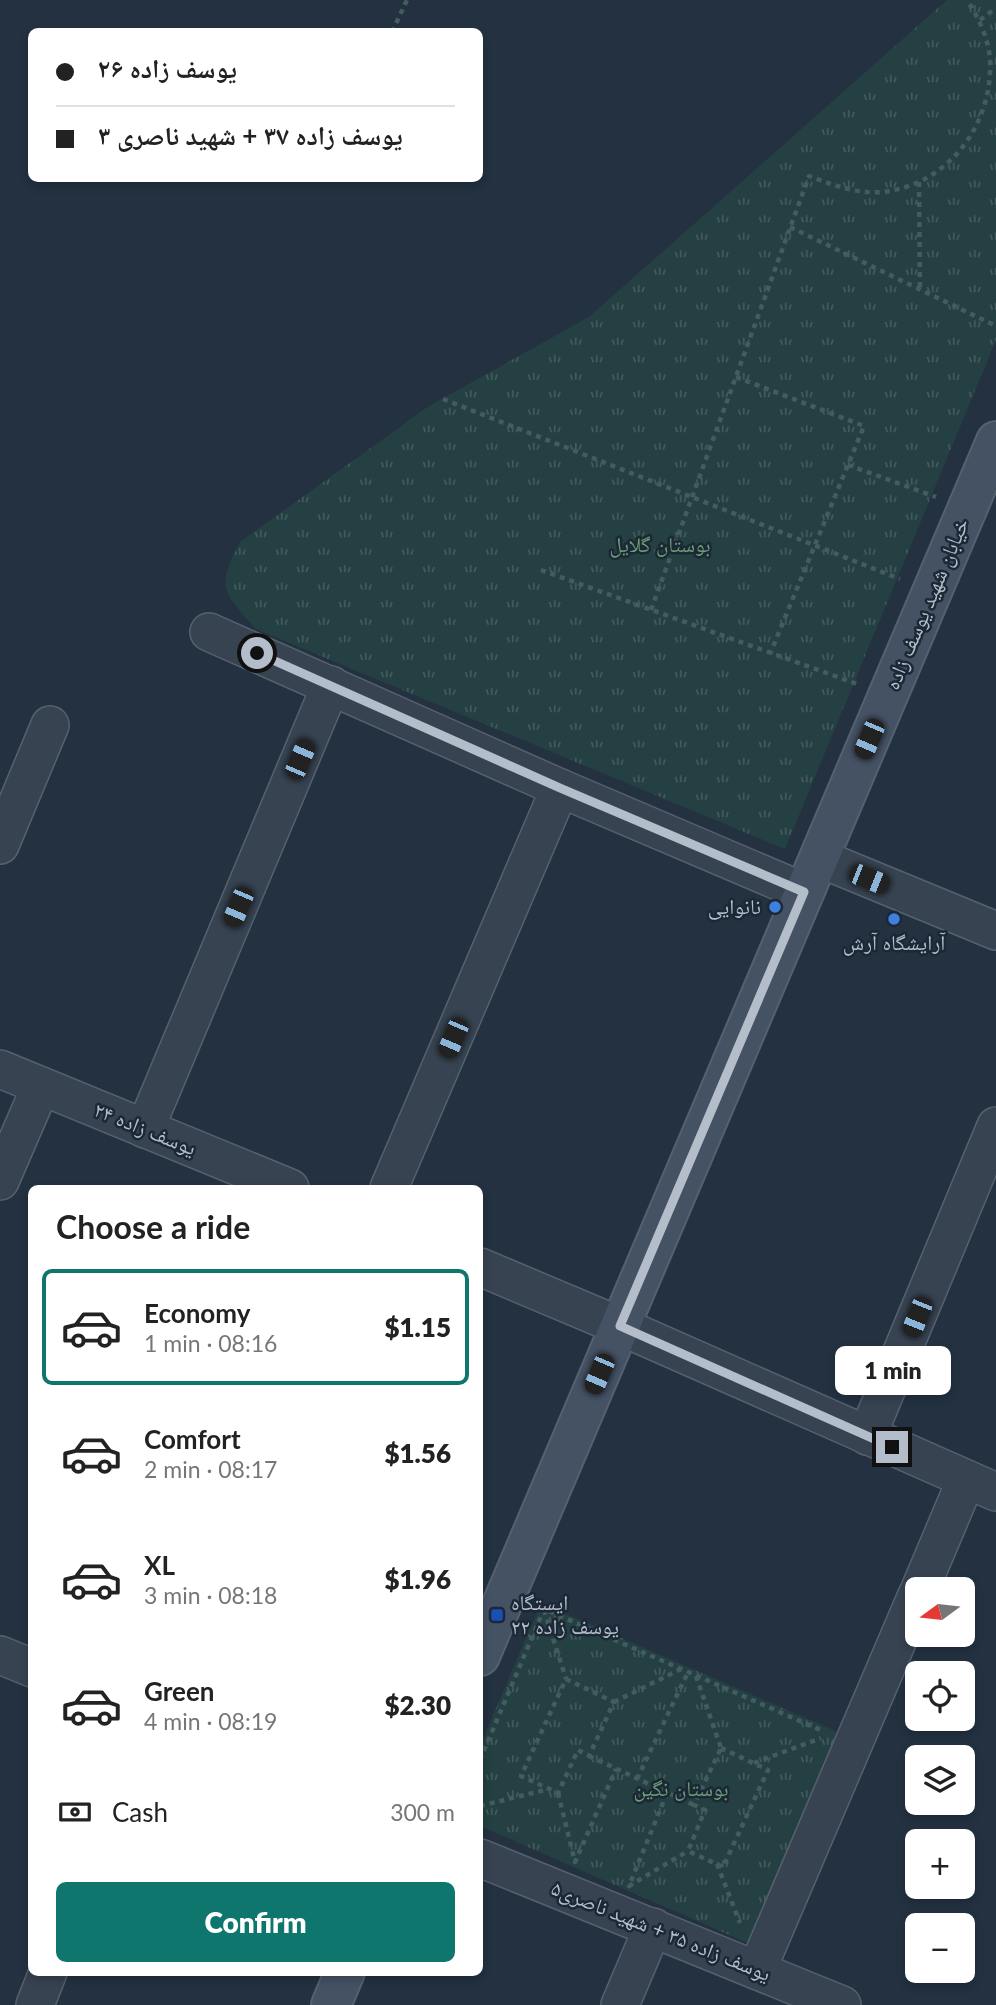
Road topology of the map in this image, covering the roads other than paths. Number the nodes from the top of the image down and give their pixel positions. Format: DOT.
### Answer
graph roads {
  1 [pos="996,441"];
  2 [pos="209,632"];
  3 [pos="331,685"];
  4 [pos="50,725"];
  5 [pos="560,788"];
  6 [pos="0,845"];
  7 [pos="811,875"];
  8 [pos="996,931"];
  9 [pos="0,1069"];
  10 [pos="41,1086"];
  11 [pos="996,1126"];
  12 [pos="145,1129"];
  13 [pos="0,1181"];
  14 [pos="276,1185"];
  15 [pos="390,1185"];
  16 [pos="483,1268"];
  17 [pos="620,1326"];
  18 [pos="867,1437"];
  19 [pos="981,1486"];
  20 [pos="926,1577"];
  21 [pos="905,1623"];
  22 [pos="483,1649"];
  23 [pos="0,1655"];
  24 [pos="28,1666"];
  25 [pos="483,1859"];
  26 [pos="653,1927"];
  27 [pos="757,1970"];
  28 [pos="46,1976"];
  29 [pos="343,1976"];
  30 [pos="35,2005"];
  31 [pos="331,2005"];
  32 [pos="620,2005"];
  33 [pos="842,2005"];
  1 -- 7 [label="street, خیابان شهید یوسف زاده"];
  2 -- 3 [label="street"];
  3 -- 5 [label="street"];
  3 -- 12 [label="street"];
  4 -- 6 [label="street"];
  5 -- 7 [label="street"];
  5 -- 15 [label="street"];
  7 -- 8 [label="street"];
  7 -- 17 [label="street, خیابان شهید یوسف زاده"];
  9 -- 10 [label="street, یوسف زاده ۲۴"];
  10 -- 12 [label="street, یوسف زاده ۲۴"];
  10 -- 13 [label="street"];
  11 -- 18 [label="street"];
  12 -- 14 [label="street, یوسف زاده ۲۴"];
  16 -- 17 [label="street"];
  17 -- 18 [label="street"];
  17 -- 22 [label="street, خیابان شهید یوسف زاده"];
  18 -- 19 [label="street"];
  19 -- 20 [label="street"];
  21 -- 27 [label="street"];
  23 -- 24 [label="street"];
  25 -- 26 [label="street, یوسف زاده ۳۵ + شهید ناصری۵"];
  26 -- 27 [label="street, یوسف زاده ۳۵ + شهید ناصری۵"];
  26 -- 32 [label="street"];
  27 -- 33 [label="street, یوسف زاده ۳۵ + شهید ناصری۵"];
  28 -- 30 [label="street"];
  29 -- 31 [label="street"];
}
